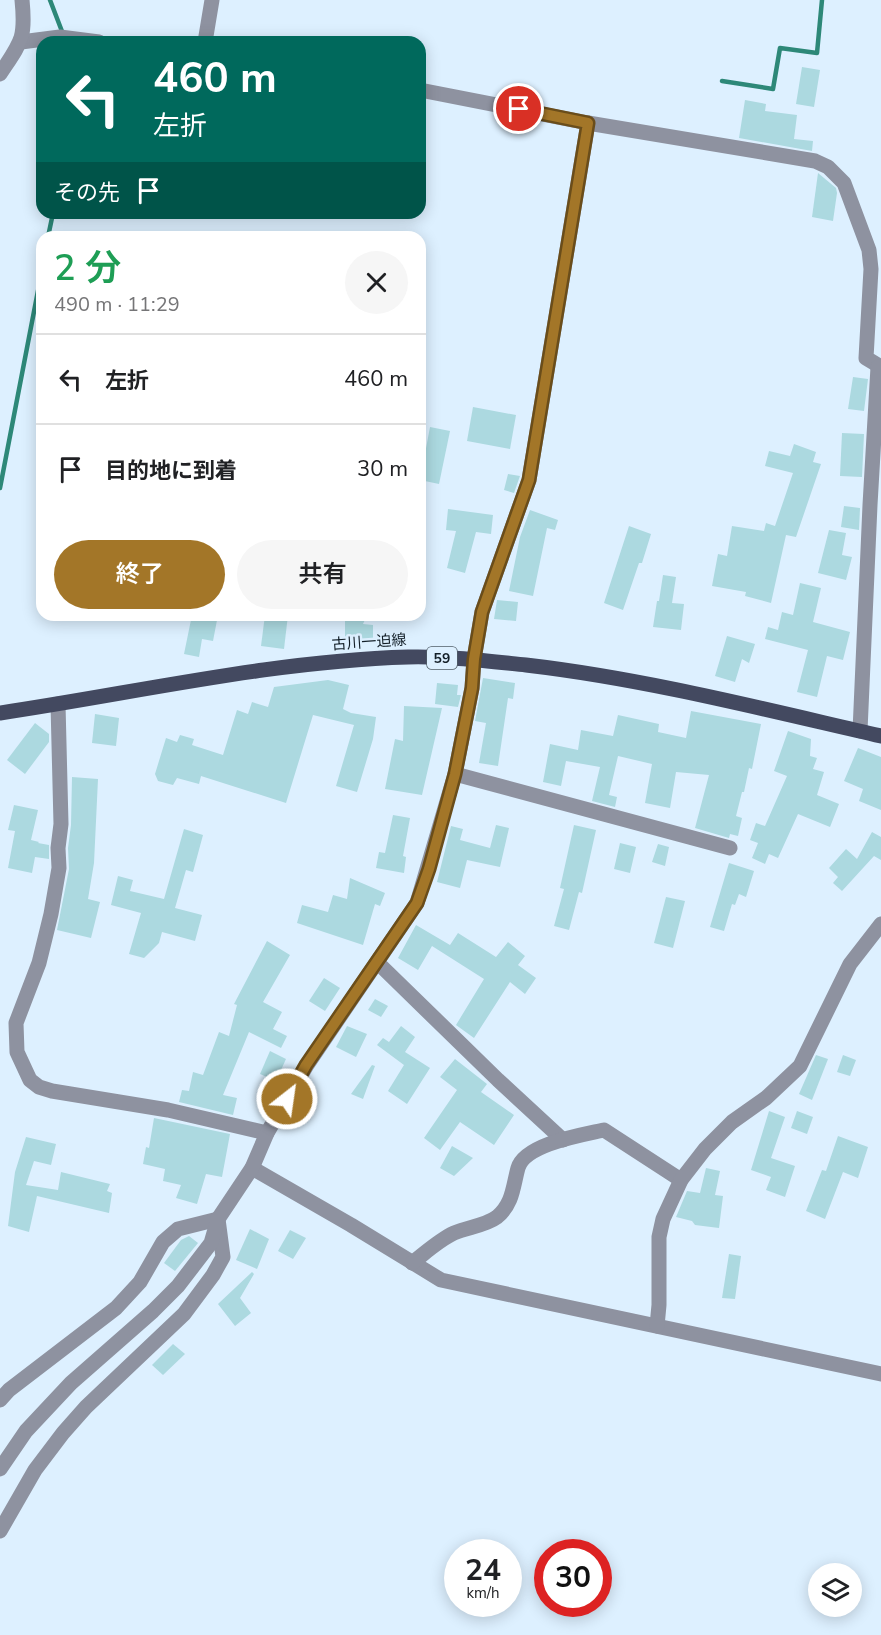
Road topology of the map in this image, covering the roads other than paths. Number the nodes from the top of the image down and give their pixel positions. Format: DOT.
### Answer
graph roads {
  1 [pos="22,0"];
  2 [pos="212,0"];
  3 [pos="206,36"];
  4 [pos="36,40"];
  5 [pos="21,42"];
  6 [pos="0,74"];
  7 [pos="426,91"];
  8 [pos="588,123"];
  9 [pos="880,367"];
  10 [pos="875,506"];
  11 [pos="474,659"];
  12 [pos="58,704"];
  13 [pos="0,713"];
  14 [pos="860,731"];
  15 [pos="881,736"];
  16 [pos="455,774"];
  17 [pos="730,848"];
  18 [pos="881,924"];
  19 [pos="378,963"];
  20 [pos="267,1133"];
  21 [pos="563,1140"];
  22 [pos="252,1168"];
  23 [pos="681,1180"];
  24 [pos="218,1219"];
  25 [pos="412,1263"];
  26 [pos="657,1326"];
  27 [pos="881,1374"];
  28 [pos="0,1400"];
  29 [pos="0,1469"];
  30 [pos="0,1531"];
  1 -- 5 [label="street"];
  2 -- 3 [label="street"];
  4 -- 5 [label="street"];
  5 -- 6 [label="street"];
  7 -- 8 [label="street"];
  8 -- 9 [label="street"];
  8 -- 11 [label="street"];
  9 -- 10 [label="street"];
  10 -- 14 [label="street"];
  11 -- 12 [label="main road, 古川一迫線 / 59"];
  11 -- 14 [label="main road, 古川一迫線 / 59"];
  11 -- 16 [label="street"];
  12 -- 13 [label="main road, 古川一迫線 / 59"];
  12 -- 20 [label="street"];
  14 -- 15 [label="main road, 古川一迫線 / 59"];
  16 -- 17 [label="street"];
  16 -- 19 [label="street"];
  18 -- 23 [label="street"];
  19 -- 20 [label="street"];
  19 -- 21 [label="street"];
  20 -- 22 [label="street"];
  21 -- 23 [label="street"];
  21 -- 25 [label="street"];
  22 -- 24 [label="street"];
  22 -- 25 [label="street"];
  23 -- 26 [label="street"];
  24 -- 28 [label="street"];
  24 -- 29 [label="street"];
  24 -- 30 [label="street"];
  25 -- 26 [label="street"];
  26 -- 27 [label="street"];
}
